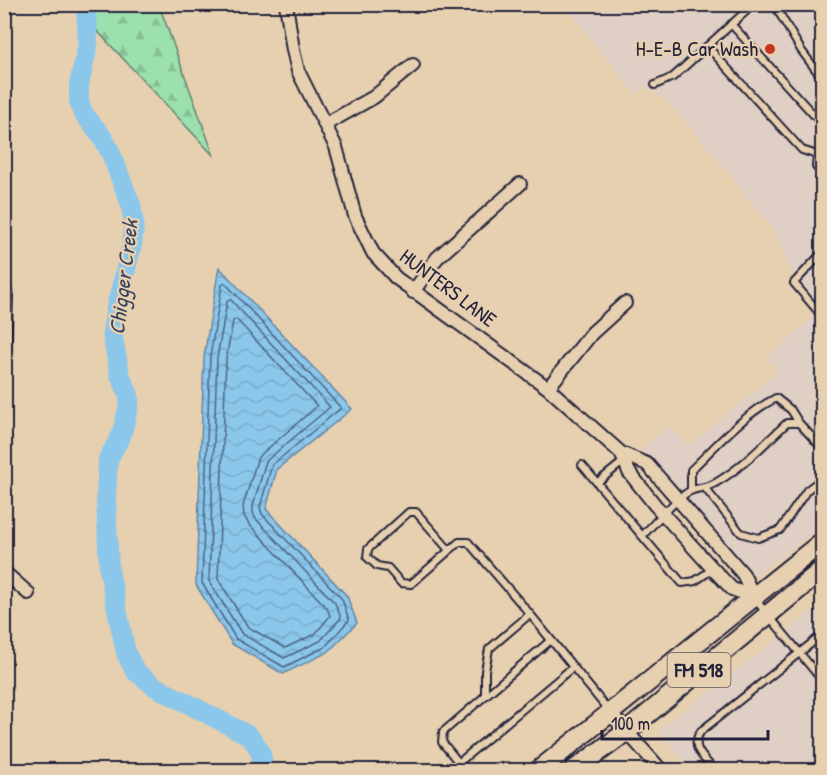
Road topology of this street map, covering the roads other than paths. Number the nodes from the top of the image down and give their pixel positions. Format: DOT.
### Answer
graph roads {
  1 [pos="286,4"];
  2 [pos="754,4"];
  3 [pos="774,4"];
  4 [pos="731,24"];
  5 [pos="707,46"];
  6 [pos="413,65"];
  7 [pos="820,69"];
  8 [pos="822,78"];
  9 [pos="655,85"];
  10 [pos="326,124"];
  11 [pos="822,124"];
  12 [pos="820,153"];
  13 [pos="822,173"];
  14 [pos="520,184"];
  15 [pos="822,253"];
  16 [pos="4,287"];
  17 [pos="413,292"];
  18 [pos="625,303"];
  19 [pos="822,316"];
  20 [pos="4,354"];
  21 [pos="548,388"];
  22 [pos="799,423"];
  23 [pos="822,448"];
  24 [pos="623,457"];
  25 [pos="582,465"];
  26 [pos="822,479"];
  27 [pos="598,482"];
  28 [pos="705,488"];
  29 [pos="691,491"];
  30 [pos="678,500"];
  31 [pos="664,515"];
  32 [pos="643,535"];
  33 [pos="822,542"];
  34 [pos="449,550"];
  35 [pos="713,569"];
  36 [pos="822,570"];
  37 [pos="4,572"];
  38 [pos="28,592"];
  39 [pos="754,597"];
  40 [pos="530,614"];
  41 [pos="766,614"];
  42 [pos="822,635"];
  43 [pos="551,640"];
  44 [pos="799,653"];
  45 [pos="573,667"];
  46 [pos="822,680"];
  47 [pos="485,696"];
  48 [pos="611,714"];
  49 [pos="626,732"];
  50 [pos="459,763"];
  51 [pos="450,771"];
  52 [pos="539,771"];
  53 [pos="574,771"];
  54 [pos="661,771"];
  55 [pos="714,771"];
  1 -- 10 [label="street, HUNTERS LANE"];
  2 -- 4 [label="lane"];
  3 -- 7 [label="lane"];
  4 -- 5 [label="lane"];
  4 -- 11 [label="lane"];
  5 -- 9 [label="lane"];
  5 -- 12 [label="lane"];
  6 -- 10 [label="street"];
  7 -- 8 [label="lane"];
  10 -- 17 [label="street, HUNTERS LANE"];
  12 -- 13 [label="lane"];
  14 -- 17 [label="street"];
  15 -- 19 [label="lane"];
  16 -- 20 [label="street"];
  17 -- 21 [label="street, HUNTERS LANE"];
  18 -- 21 [label="street"];
  21 -- 24 [label="street, HUNTERS LANE"];
  22 -- 23 [label="lane"];
  22 -- 28 [label="lane"];
  22 -- 29 [label="lane"];
  24 -- 27 [label="lane"];
  24 -- 30 [label="street, HUNTERS LANE"];
  24 -- 31 [label="street, HUNTERS LANE"];
  25 -- 27 [label="lane"];
  26 -- 28 [label="lane"];
  27 -- 32 [label="lane"];
  28 -- 29 [label="lane"];
  29 -- 30 [label="lane"];
  30 -- 31 [label="lane"];
  30 -- 39 [label="street, HUNTERS LANE"];
  31 -- 32 [label="lane"];
  31 -- 35 [label="street, HUNTERS LANE"];
  32 -- 35 [label="lane"];
  33 -- 39 [label="main road, FM 518"];
  34 -- 34 [label="lane"];
  34 -- 40 [label="lane"];
  35 -- 39 [label="street, HUNTERS LANE"];
  36 -- 41 [label="main road, FM 518"];
  37 -- 38 [label="street"];
  39 -- 41 [label="lane"];
  39 -- 48 [label="main road, FM 518"];
  40 -- 43 [label="lane"];
  40 -- 47 [label="lane"];
  41 -- 44 [label="lane"];
  41 -- 49 [label="main road, FM 518"];
  42 -- 44 [label="lane"];
  43 -- 45 [label="lane"];
  43 -- 47 [label="lane"];
  44 -- 46 [label="lane"];
  44 -- 55 [label="lane"];
  45 -- 48 [label="lane"];
  45 -- 50 [label="lane"];
  47 -- 50 [label="lane"];
  48 -- 49 [label="street"];
  48 -- 52 [label="main road, FM 518"];
  49 -- 53 [label="main road, FM 518"];
  49 -- 54 [label="street"];
  50 -- 51 [label="lane"];
}
